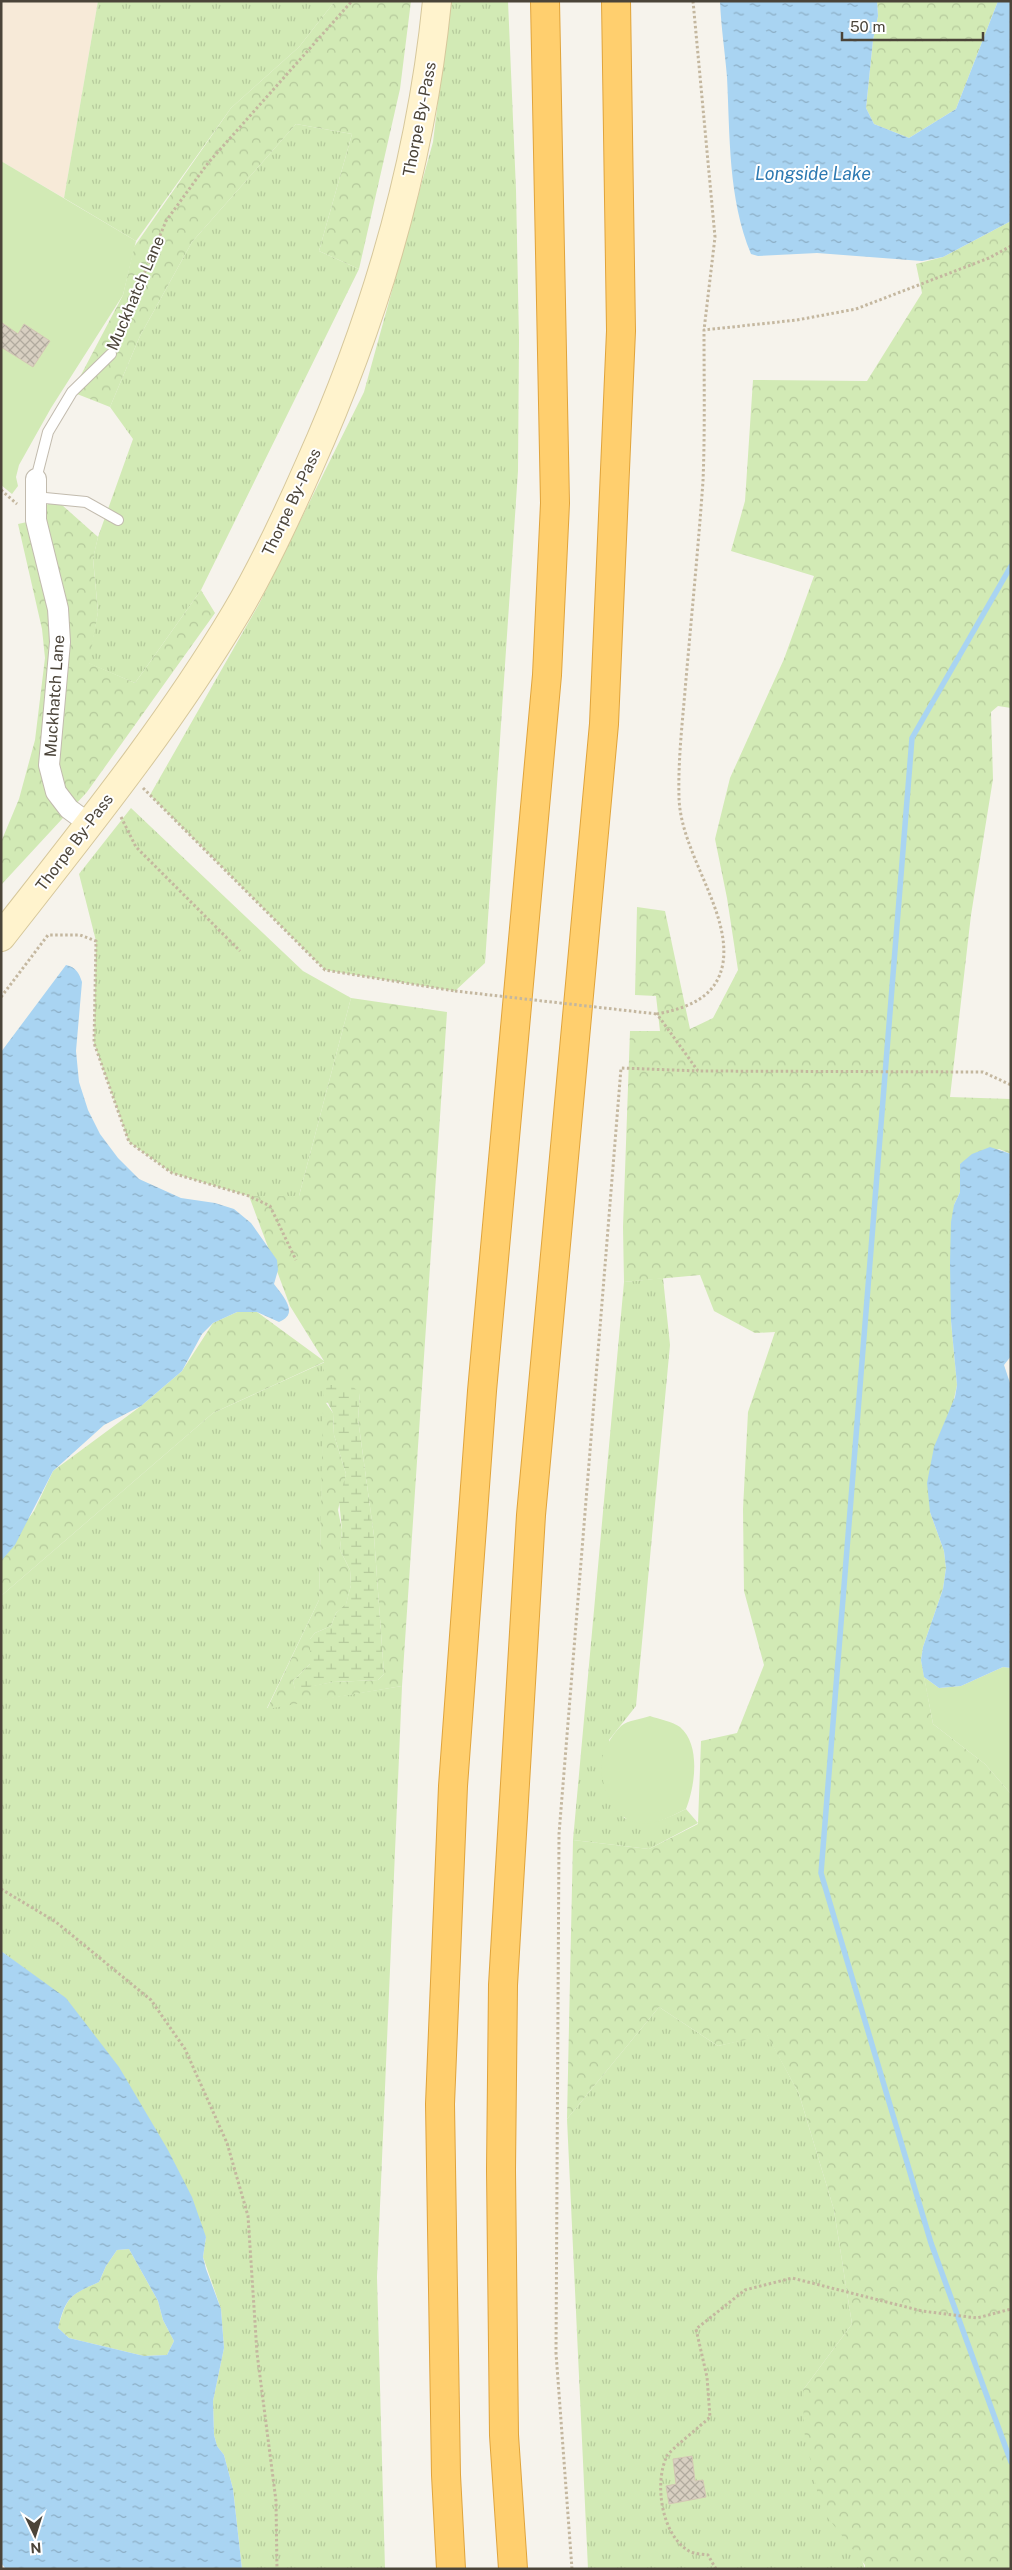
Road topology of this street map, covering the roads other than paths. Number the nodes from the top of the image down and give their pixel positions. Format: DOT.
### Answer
graph roads {
  1 [pos="437,1"];
  2 [pos="545,1"];
  3 [pos="616,1"];
  4 [pos="111,354"];
  5 [pos="35,488"];
  6 [pos="118,520"];
  7 [pos="88,823"];
  8 [pos="1,937"];
  9 [pos="451,2569"];
  10 [pos="513,2569"];
  1 -- 7 [label="main road, Thorpe By-Pass"];
  2 -- 9 [label="highway"];
  3 -- 10 [label="highway"];
  4 -- 5 [label="lane, Muckhatch Lane"];
  5 -- 6 [label="lane"];
  5 -- 7 [label="street, Muckhatch Lane"];
  7 -- 8 [label="main road, Thorpe By-Pass"];
}
